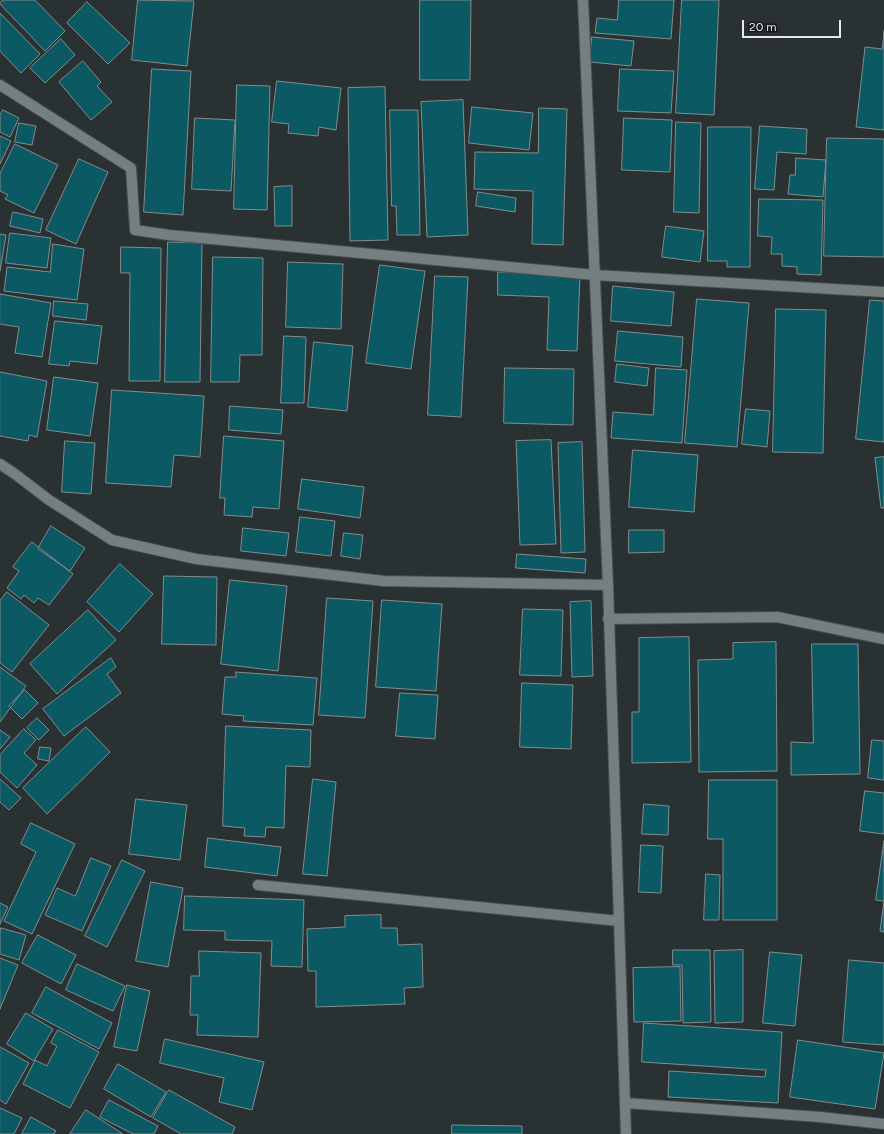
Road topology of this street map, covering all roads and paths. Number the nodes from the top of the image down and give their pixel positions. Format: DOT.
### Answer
graph roads {
  1 [pos="583,0"];
  2 [pos="0,85"];
  3 [pos="595,275"];
  4 [pos="884,292"];
  5 [pos="0,464"];
  6 [pos="608,585"];
  7 [pos="608,619"];
  8 [pos="884,639"];
  9 [pos="258,885"];
  10 [pos="619,921"];
  11 [pos="625,1103"];
  12 [pos="884,1124"];
  13 [pos="626,1134"];
  1 -- 3 [label="street"];
  2 -- 3 [label="street"];
  3 -- 4 [label="street"];
  3 -- 6 [label="street"];
  5 -- 6 [label="street"];
  6 -- 7 [label="street"];
  7 -- 8 [label="street"];
  7 -- 10 [label="street"];
  9 -- 10 [label="street"];
  10 -- 11 [label="street"];
  11 -- 12 [label="street"];
  11 -- 13 [label="street"];
}
